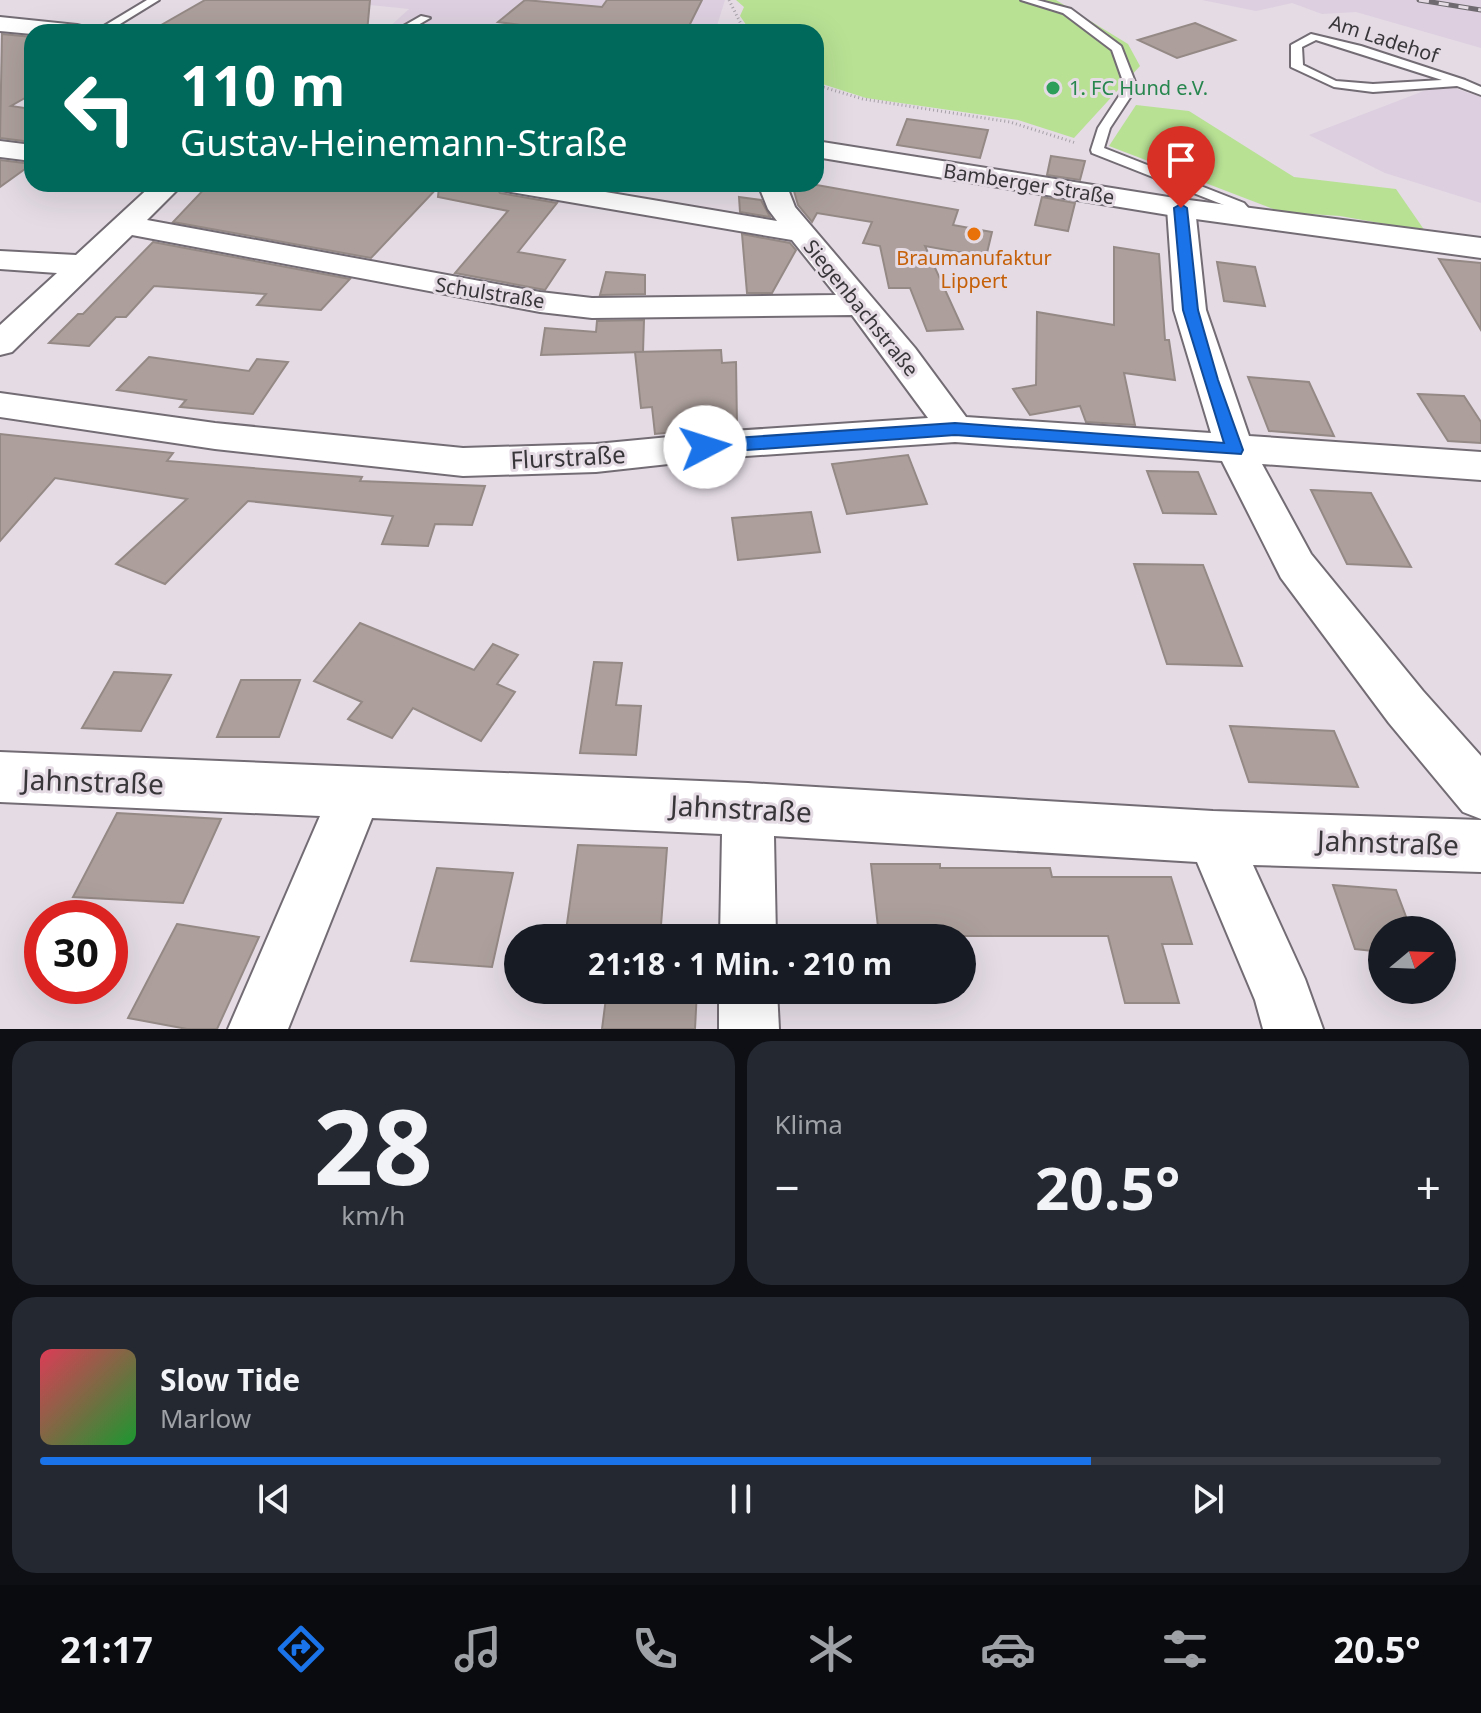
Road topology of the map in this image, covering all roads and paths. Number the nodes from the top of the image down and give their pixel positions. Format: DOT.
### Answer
graph roads {
  1 [pos="154,0"];
  2 [pos="729,0"];
  3 [pos="1026,0"];
  4 [pos="425,18"];
  5 [pos="0,24"];
  6 [pos="113,24"];
  7 [pos="413,24"];
  8 [pos="741,24"];
  9 [pos="24,26"];
  10 [pos="1461,82"];
  11 [pos="824,87"];
  12 [pos="1481,91"];
  13 [pos="0,149"];
  14 [pos="824,150"];
  15 [pos="1097,150"];
  16 [pos="24,152"];
  17 [pos="161,192"];
  18 [pos="556,192"];
  19 [pos="775,192"];
  20 [pos="1181,208"];
  21 [pos="1249,217"];
  22 [pos="126,225"];
  23 [pos="799,232"];
  24 [pos="1481,248"];
  25 [pos="0,260"];
  26 [pos="83,265"];
  27 [pos="859,305"];
  28 [pos="0,344"];
  29 [pos="0,405"];
  30 [pos="955,429"];
  31 [pos="1235,450"];
  32 [pos="1481,466"];
  33 [pos="0,777"];
  34 [pos="356,793"];
  35 [pos="1481,794"];
  36 [pos="748,809"];
  37 [pos="1213,837"];
  38 [pos="1481,846"];
  39 [pos="748,924"];
  40 [pos="748,1004"];
  41 [pos="258,1029"];
  42 [pos="749,1029"];
  43 [pos="1293,1029"];
  1 -- 6 [label="lane"];
  2 -- 8 [label="path"];
  3 -- 15 [label="lane"];
  4 -- 7 [label="lane"];
  5 -- 9 [label="street"];
  10 -- 10 [label="lane, Am Ladehof"];
  10 -- 12 [label="lane, Am Ladehof"];
  11 -- 15 [label="path"];
  13 -- 16 [label="street"];
  14 -- 20 [label="street, Bamberger Straße"];
  15 -- 21 [label="lane"];
  17 -- 22 [label="street"];
  18 -- 23 [label="street"];
  19 -- 23 [label="street, Siegenbachstraße"];
  20 -- 21 [label="street, Bamberger Straße"];
  20 -- 31 [label="street"];
  21 -- 24 [label="street, Bamberger Straße"];
  22 -- 26 [label="street"];
  22 -- 27 [label="street, Schulstraße"];
  23 -- 27 [label="street, Siegenbachstraße"];
  25 -- 26 [label="street"];
  26 -- 28 [label="street"];
  27 -- 30 [label="street, Siegenbachstraße"];
  29 -- 30 [label="street, Flurstraße"];
  30 -- 31 [label="street, Flurstraße"];
  31 -- 32 [label="street, Flurstraße"];
  31 -- 35 [label="street"];
  33 -- 34 [label="street, Jahnstraße"];
  34 -- 36 [label="street, Jahnstraße"];
  34 -- 41 [label="street"];
  36 -- 37 [label="street, Jahnstraße"];
  36 -- 39 [label="street"];
  37 -- 38 [label="street, Jahnstraße"];
  37 -- 43 [label="street"];
  40 -- 42 [label="street"];
}
